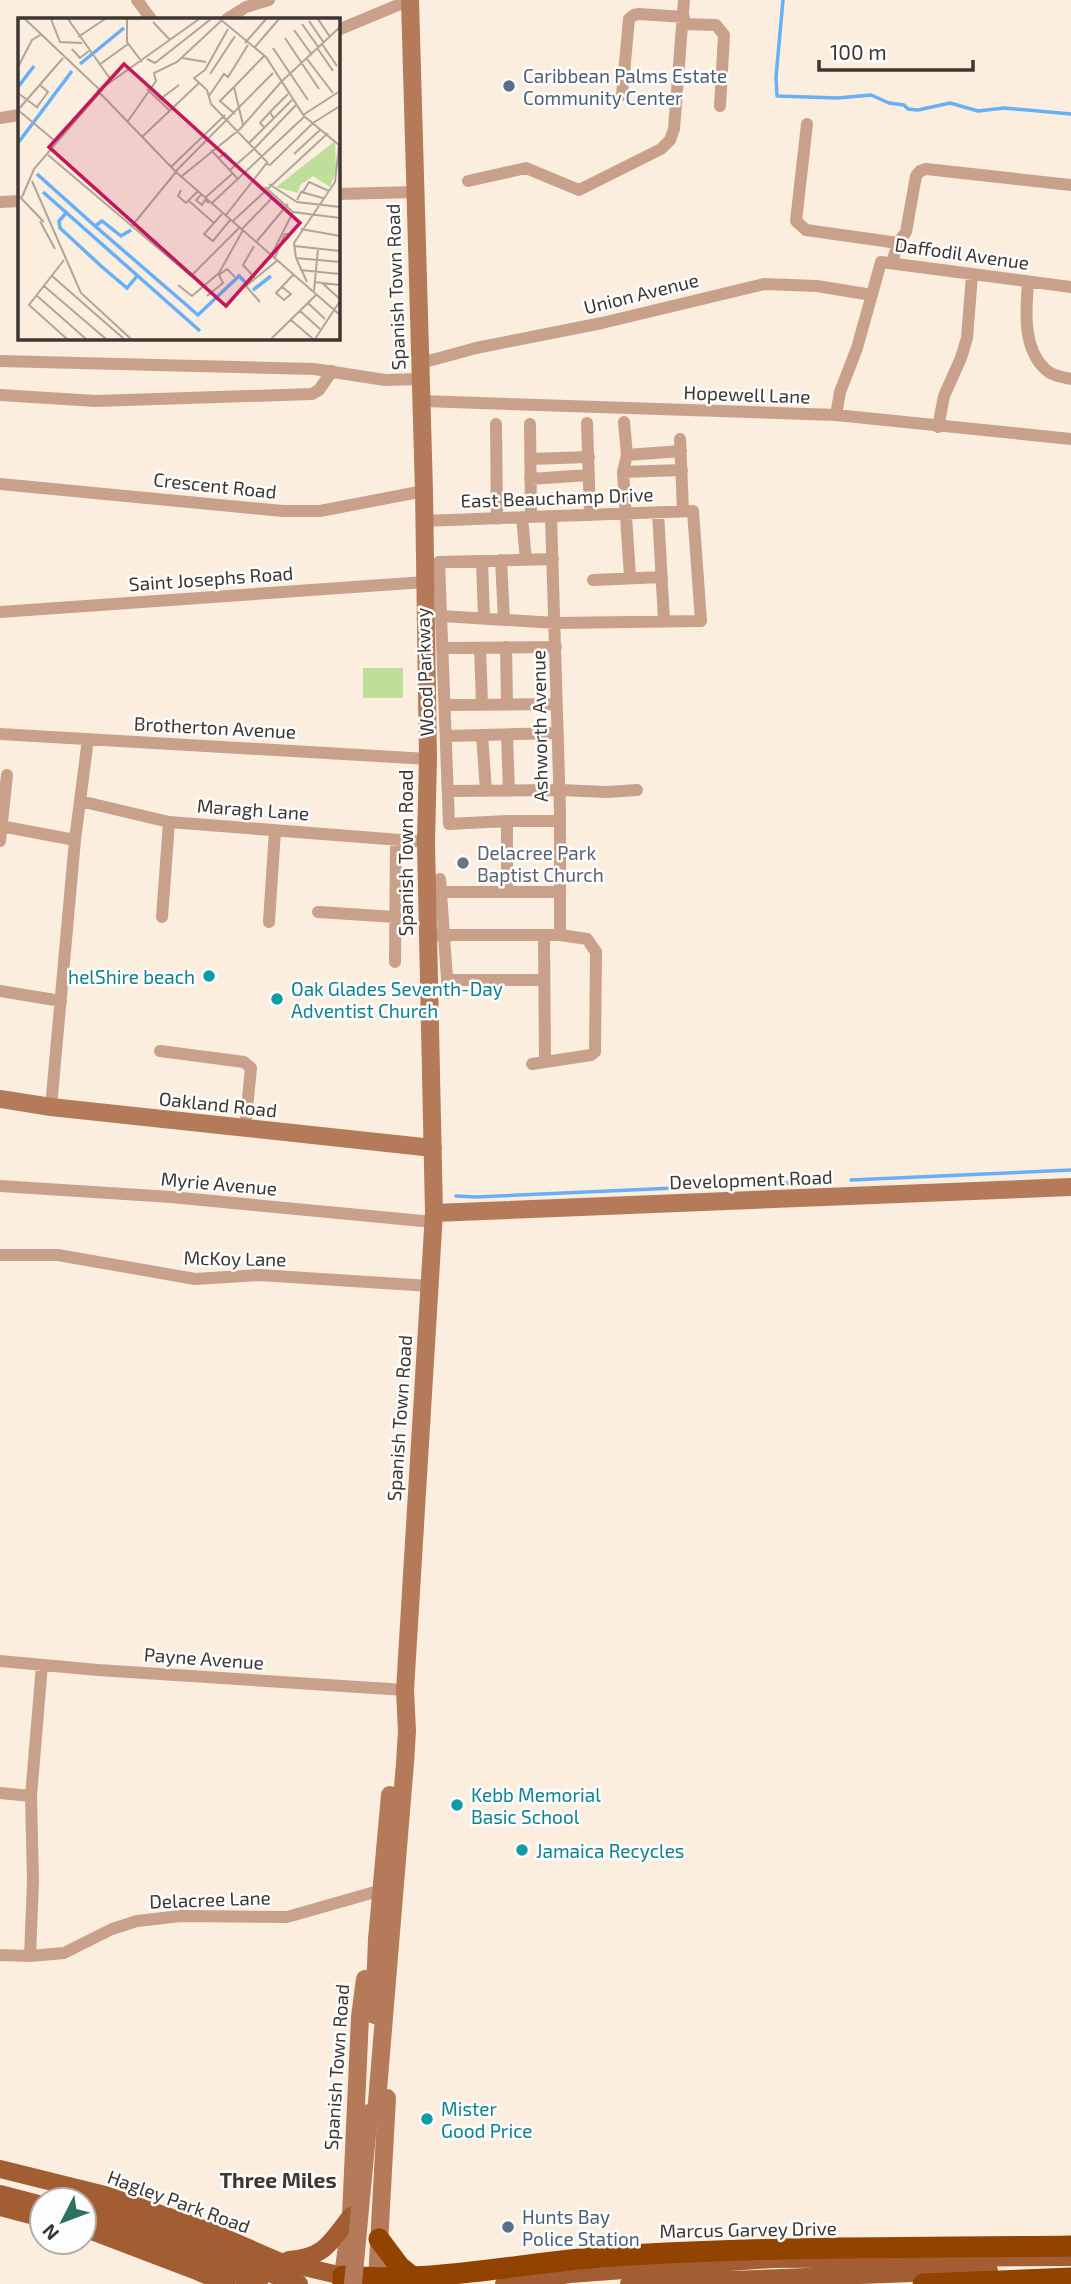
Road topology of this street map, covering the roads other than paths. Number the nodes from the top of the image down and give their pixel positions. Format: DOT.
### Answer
graph roads {
  1 [pos="137,0"];
  2 [pos="269,0"];
  3 [pos="410,0"];
  4 [pos="684,0"];
  5 [pos="149,18"];
  6 [pos="229,18"];
  7 [pos="683,20"];
  8 [pos="340,29"];
  9 [pos="622,95"];
  10 [pos="720,107"];
  11 [pos="18,115"];
  12 [pos="0,118"];
  13 [pos="807,124"];
  14 [pos="468,181"];
  15 [pos="1071,185"];
  16 [pos="415,192"];
  17 [pos="340,194"];
  18 [pos="18,201"];
  19 [pos="0,202"];
  20 [pos="898,243"];
  21 [pos="892,263"];
  22 [pos="972,275"];
  23 [pos="1028,282"];
  24 [pos="1071,287"];
  25 [pos="872,295"];
  26 [pos="0,361"];
  27 [pos="332,371"];
  28 [pos="421,371"];
  29 [pos="1071,380"];
  30 [pos="0,395"];
  31 [pos="422,401"];
  32 [pos="836,415"];
  33 [pos="624,422"];
  34 [pos="587,423"];
  35 [pos="496,424"];
  36 [pos="530,424"];
  37 [pos="938,427"];
  38 [pos="1071,439"];
  39 [pos="627,455"];
  40 [pos="589,457"];
  41 [pos="530,459"];
  42 [pos="682,470"];
  43 [pos="623,472"];
  44 [pos="589,475"];
  45 [pos="530,479"];
  46 [pos="0,484"];
  47 [pos="424,491"];
  48 [pos="688,511"];
  49 [pos="658,512"];
  50 [pos="625,514"];
  51 [pos="590,515"];
  52 [pos="526,517"];
  53 [pos="551,517"];
  54 [pos="497,519"];
  55 [pos="423,521"];
  56 [pos="553,559"];
  57 [pos="501,560"];
  58 [pos="526,560"];
  59 [pos="482,561"];
  60 [pos="630,576"];
  61 [pos="662,577"];
  62 [pos="593,580"];
  63 [pos="425,582"];
  64 [pos="0,611"];
  65 [pos="441,616"];
  66 [pos="484,618"];
  67 [pos="504,620"];
  68 [pos="664,621"];
  69 [pos="556,622"];
  70 [pos="506,647"];
  71 [pos="556,647"];
  72 [pos="443,648"];
  73 [pos="480,648"];
  74 [pos="482,704"];
  75 [pos="507,704"];
  76 [pos="556,704"];
  77 [pos="445,705"];
  78 [pos="558,733"];
  79 [pos="0,734"];
  80 [pos="482,735"];
  81 [pos="507,735"];
  82 [pos="446,736"];
  83 [pos="88,739"];
  84 [pos="428,759"];
  85 [pos="7,775"];
  86 [pos="560,790"];
  87 [pos="637,790"];
  88 [pos="448,791"];
  89 [pos="486,791"];
  90 [pos="509,791"];
  91 [pos="80,800"];
  92 [pos="507,821"];
  93 [pos="560,821"];
  94 [pos="169,822"];
  95 [pos="1,826"];
  96 [pos="275,830"];
  97 [pos="75,840"];
  98 [pos="396,840"];
  99 [pos="0,841"];
  100 [pos="426,842"];
  101 [pos="507,892"];
  102 [pos="560,892"];
  103 [pos="318,912"];
  104 [pos="162,917"];
  105 [pos="396,917"];
  106 [pos="269,922"];
  107 [pos="436,935"];
  108 [pos="560,935"];
  109 [pos="544,937"];
  110 [pos="395,962"];
  111 [pos="544,980"];
  112 [pos="0,991"];
  113 [pos="61,1002"];
  114 [pos="160,1051"];
  115 [pos="0,1099"];
  116 [pos="51,1107"];
  117 [pos="245,1128"];
  118 [pos="433,1148"];
  119 [pos="0,1186"];
  120 [pos="1071,1187"];
  121 [pos="433,1218"];
  122 [pos="0,1255"];
  123 [pos="430,1286"];
  124 [pos="0,1661"];
  125 [pos="42,1665"];
  126 [pos="405,1698"];
  127 [pos="0,1793"];
  128 [pos="31,1796"];
  129 [pos="382,1890"];
  130 [pos="377,1939"];
  131 [pos="0,1955"];
  132 [pos="30,1956"];
  133 [pos="389,1965"];
  134 [pos="373,2113"];
  135 [pos="0,2169"];
  136 [pos="0,2181"];
  137 [pos="28,2188"];
  138 [pos="0,2194"];
  139 [pos="28,2201"];
  140 [pos="0,2207"];
  141 [pos="98,2210"];
  142 [pos="28,2214"];
  143 [pos="351,2216"];
  144 [pos="98,2222"];
  145 [pos="98,2232"];
  146 [pos="379,2239"];
  147 [pos="1071,2246"];
  148 [pos="1071,2257"];
  149 [pos="278,2261"];
  150 [pos="193,2262"];
  151 [pos="1071,2269"];
  152 [pos="1071,2278"];
  153 [pos="416,2280"];
  154 [pos="346,2281"];
  155 [pos="997,2282"];
  156 [pos="373,2283"];
  157 [pos="226,2284"];
  158 [pos="259,2284"];
  159 [pos="299,2284"];
  160 [pos="504,2284"];
  161 [pos="629,2284"];
  162 [pos="923,2284"];
  1 -- 5 [label="street"];
  2 -- 6 [label="street"];
  3 -- 8 [label="street"];
  3 -- 16 [label="main road, Spanish Town Road"];
  4 -- 7 [label="street"];
  7 -- 9 [label="street"];
  7 -- 10 [label="street"];
  7 -- 14 [label="street"];
  11 -- 12 [label="street"];
  13 -- 20 [label="street"];
  15 -- 20 [label="street"];
  16 -- 17 [label="street"];
  16 -- 28 [label="main road, Spanish Town Road"];
  18 -- 19 [label="street"];
  20 -- 21 [label="street"];
  21 -- 22 [label="street, Daffodil Avenue"];
  21 -- 25 [label="street, Daffodil Avenue"];
  22 -- 23 [label="street, Daffodil Avenue"];
  22 -- 37 [label="street"];
  23 -- 24 [label="street, Daffodil Avenue"];
  23 -- 29 [label="street"];
  25 -- 28 [label="street, Union Avenue"];
  25 -- 32 [label="street, Daffodil Avenue"];
  26 -- 27 [label="street, Union Avenue"];
  27 -- 28 [label="street, Union Avenue"];
  27 -- 30 [label="street"];
  28 -- 31 [label="main road, Spanish Town Road"];
  31 -- 32 [label="street, Hopewell Lane"];
  31 -- 47 [label="main road, Spanish Town Road"];
  32 -- 37 [label="street, Hopewell Lane"];
  33 -- 39 [label="street"];
  34 -- 40 [label="street"];
  35 -- 54 [label="street"];
  36 -- 41 [label="street"];
  37 -- 38 [label="street, Hopewell Lane"];
  39 -- 42 [label="street"];
  39 -- 43 [label="street"];
  40 -- 41 [label="street"];
  40 -- 44 [label="street"];
  41 -- 45 [label="street"];
  42 -- 43 [label="street"];
  42 -- 48 [label="street"];
  43 -- 50 [label="street"];
  44 -- 45 [label="street"];
  44 -- 51 [label="street"];
  45 -- 52 [label="street"];
  46 -- 47 [label="street, Crescent Road"];
  47 -- 55 [label="main road, Spanish Town Road"];
  48 -- 49 [label="street, East Beauchamp Drive"];
  48 -- 68 [label="street"];
  49 -- 50 [label="street, East Beauchamp Drive"];
  49 -- 61 [label="street"];
  50 -- 51 [label="street, East Beauchamp Drive"];
  50 -- 60 [label="street"];
  51 -- 53 [label="street, East Beauchamp Drive"];
  52 -- 53 [label="street, East Beauchamp Drive"];
  52 -- 54 [label="street, East Beauchamp Drive"];
  52 -- 58 [label="street"];
  53 -- 56 [label="street, Ashworth Avenue"];
  54 -- 55 [label="street, East Beauchamp Drive"];
  55 -- 63 [label="main road, Spanish Town Road"];
  56 -- 58 [label="street"];
  56 -- 69 [label="street, Ashworth Avenue"];
  57 -- 58 [label="street"];
  57 -- 59 [label="street"];
  57 -- 67 [label="street"];
  59 -- 65 [label="street, Wood Parkway"];
  59 -- 66 [label="street"];
  60 -- 61 [label="street"];
  60 -- 62 [label="street"];
  61 -- 68 [label="street"];
  63 -- 64 [label="street, Saint Josephs Road"];
  63 -- 84 [label="main road, Spanish Town Road"];
  65 -- 66 [label="street"];
  65 -- 72 [label="street, Wood Parkway"];
  66 -- 67 [label="street"];
  67 -- 69 [label="street"];
  68 -- 69 [label="street"];
  69 -- 71 [label="street, Ashworth Avenue"];
  70 -- 71 [label="street"];
  70 -- 73 [label="street"];
  70 -- 75 [label="street"];
  71 -- 76 [label="street, Ashworth Avenue"];
  72 -- 73 [label="street"];
  72 -- 77 [label="street, Wood Parkway"];
  73 -- 74 [label="street"];
  74 -- 75 [label="street"];
  74 -- 77 [label="street"];
  75 -- 76 [label="street"];
  76 -- 78 [label="street, Ashworth Avenue"];
  77 -- 82 [label="street, Wood Parkway"];
  78 -- 81 [label="street"];
  78 -- 86 [label="street, Ashworth Avenue"];
  79 -- 83 [label="street, Brotherton Avenue"];
  80 -- 81 [label="street"];
  80 -- 82 [label="street"];
  80 -- 89 [label="street"];
  81 -- 90 [label="street"];
  82 -- 88 [label="street, Wood Parkway"];
  83 -- 84 [label="street, Brotherton Avenue"];
  83 -- 91 [label="street"];
  84 -- 100 [label="main road, Spanish Town Road"];
  85 -- 95 [label="street"];
  86 -- 87 [label="street"];
  86 -- 90 [label="street"];
  86 -- 93 [label="street, Ashworth Avenue"];
  88 -- 89 [label="street"];
  88 -- 92 [label="street, Wood Parkway"];
  89 -- 90 [label="street"];
  91 -- 94 [label="street, Maragh Lane"];
  91 -- 97 [label="street"];
  92 -- 93 [label="street"];
  92 -- 101 [label="street"];
  93 -- 102 [label="street, Ashworth Avenue"];
  94 -- 96 [label="street, Maragh Lane"];
  94 -- 104 [label="street"];
  95 -- 97 [label="street"];
  95 -- 99 [label="street"];
  96 -- 98 [label="street, Maragh Lane"];
  96 -- 106 [label="street"];
  97 -- 113 [label="street"];
  98 -- 100 [label="street, Maragh Lane"];
  98 -- 105 [label="street"];
  100 -- 107 [label="main road, Spanish Town Road"];
  101 -- 102 [label="street"];
  101 -- 107 [label="street"];
  102 -- 108 [label="street, Ashworth Avenue"];
  103 -- 105 [label="street"];
  105 -- 110 [label="street"];
  107 -- 109 [label="street"];
  107 -- 111 [label="street"];
  107 -- 118 [label="main road, Spanish Town Road"];
  108 -- 109 [label="street"];
  108 -- 111 [label="street"];
  109 -- 111 [label="street"];
  112 -- 113 [label="street"];
  113 -- 116 [label="street"];
  114 -- 117 [label="street"];
  115 -- 116 [label="main road, Oakland Road"];
  116 -- 117 [label="main road, Oakland Road"];
  117 -- 118 [label="main road, Oakland Road"];
  118 -- 121 [label="main road, Spanish Town Road"];
  119 -- 121 [label="street, Myrie Avenue"];
  120 -- 121 [label="main road, Development Road"];
  121 -- 123 [label="main road, Spanish Town Road"];
  122 -- 123 [label="street, McKoy Lane"];
  123 -- 126 [label="main road, Spanish Town Road"];
  124 -- 125 [label="street, Payne Avenue"];
  125 -- 126 [label="street, Payne Avenue"];
  125 -- 128 [label="street"];
  126 -- 129 [label="main road, Spanish Town Road"];
  126 -- 133 [label="main road, Spanish Town Road"];
  127 -- 128 [label="street"];
  128 -- 132 [label="street"];
  129 -- 130 [label="main road, Spanish Town Road"];
  129 -- 132 [label="street, Delacree Lane"];
  130 -- 134 [label="main road, Spanish Town Road"];
  130 -- 143 [label="main road, Spanish Town Road"];
  131 -- 132 [label="street, Delacree Lane"];
  133 -- 134 [label="main road, Spanish Town Road"];
  133 -- 146 [label="main road, Spanish Town Road"];
  134 -- 154 [label="main road, Spanish Town Road, bridge"];
  134 -- 156 [label="main road, Spanish Town Road"];
  135 -- 149 [label="main road, Hagley Park Road"];
  136 -- 137 [label="main road, Hagley Park Road"];
  138 -- 139 [label="main road"];
  140 -- 142 [label="main road"];
  141 -- 150 [label="main road, Hagley Park Road"];
  143 -- 149 [label="main road"];
  143 -- 154 [label="main road, Spanish Town Road"];
  144 -- 150 [label="main road, Hagley Park Road"];
  145 -- 150 [label="main road, Hagley Park Road"];
  146 -- 153 [label="highway"];
  146 -- 156 [label="main road, Spanish Town Road"];
  147 -- 153 [label="highway, Marcus Garvey Drive"];
  148 -- 160 [label="main road, Marcus Garvey Drive"];
  149 -- 150 [label="main road"];
  149 -- 154 [label="main road, Hagley Park Road"];
  150 -- 157 [label="main road, Hagley Park Road"];
  150 -- 158 [label="main road, Hagley Park Road, bridge"];
  150 -- 159 [label="main road, Hagley Park Road, bridge"];
  151 -- 161 [label="main road"];
  152 -- 155 [label="highway"];
  153 -- 156 [label="highway, Marcus Garvey Drive"];
  154 -- 156 [label="highway, Marcus Garvey Drive"];
  155 -- 162 [label="highway"];
}
